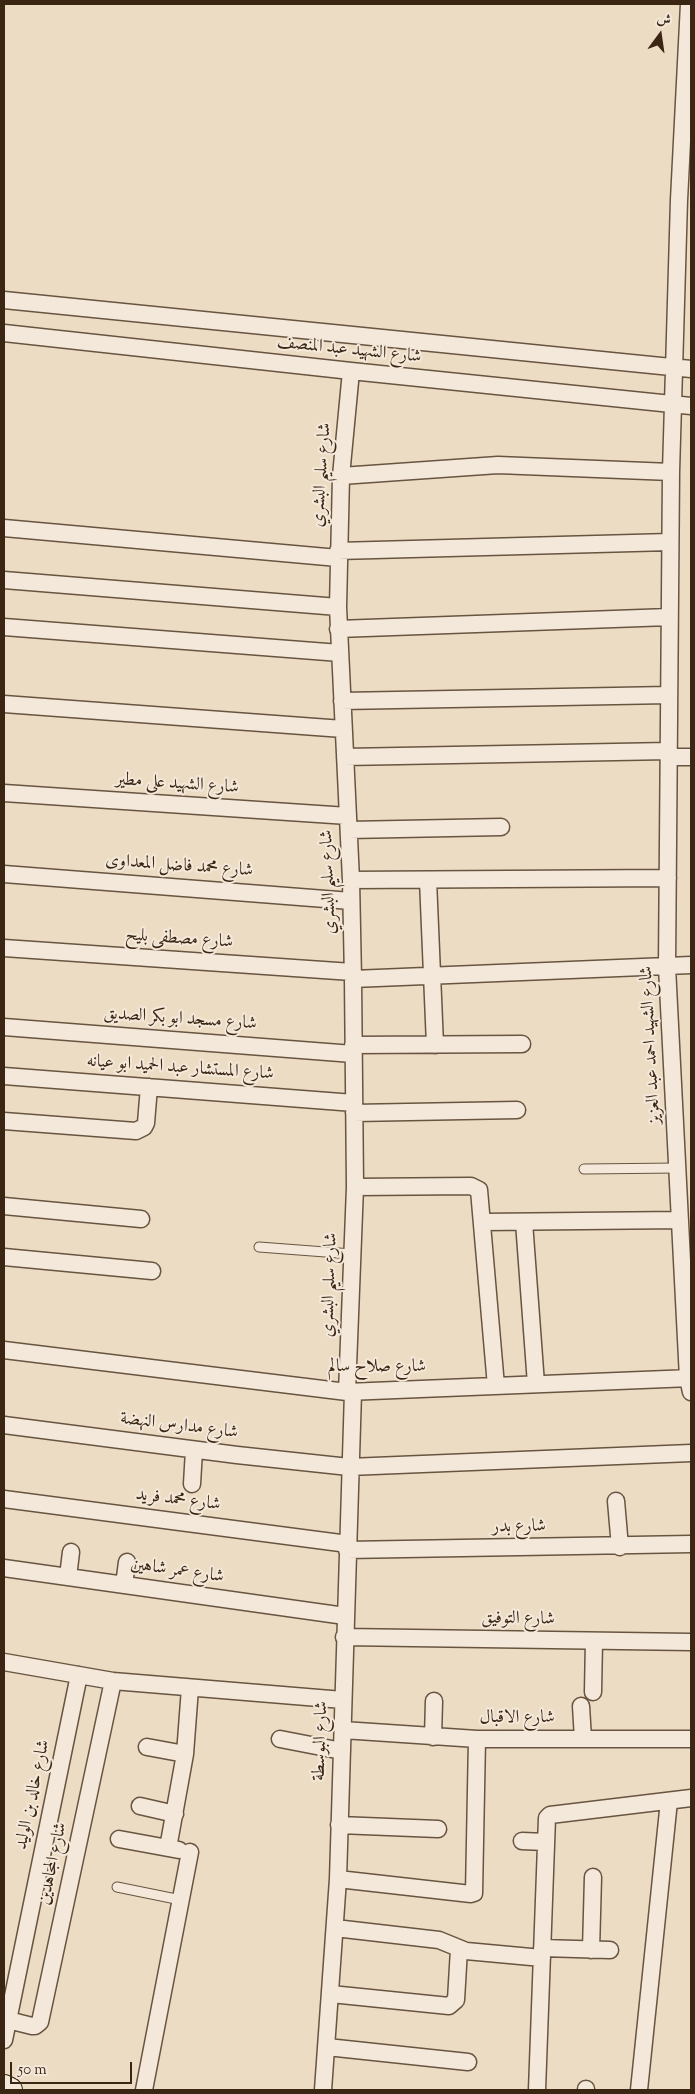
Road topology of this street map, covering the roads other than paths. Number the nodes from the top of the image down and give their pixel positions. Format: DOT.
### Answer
graph roads {
  1 [pos="689,4"];
  2 [pos="685,200"];
  3 [pos="4,300"];
  4 [pos="4,333"];
  5 [pos="675,367"];
  6 [pos="691,369"];
  7 [pos="351,372"];
  8 [pos="673,404"];
  9 [pos="691,406"];
  10 [pos="671,472"];
  11 [pos="340,476"];
  12 [pos="4,528"];
  13 [pos="670,542"];
  14 [pos="338,555"];
  15 [pos="4,580"];
  16 [pos="338,607"];
  17 [pos="669,617"];
  18 [pos="4,627"];
  19 [pos="338,629"];
  20 [pos="340,654"];
  21 [pos="669,694"];
  22 [pos="342,701"];
  23 [pos="4,704"];
  24 [pos="343,729"];
  25 [pos="669,754"];
  26 [pos="345,757"];
  27 [pos="691,757"];
  28 [pos="4,793"];
  29 [pos="348,823"];
  30 [pos="501,826"];
  31 [pos="4,874"];
  32 [pos="668,878"];
  33 [pos="351,880"];
  34 [pos="428,880"];
  35 [pos="351,901"];
  36 [pos="4,948"];
  37 [pos="691,965"];
  38 [pos="668,967"];
  39 [pos="352,975"];
  40 [pos="432,976"];
  41 [pos="4,1027"];
  42 [pos="522,1044"];
  43 [pos="435,1045"];
  44 [pos="353,1050"];
  45 [pos="4,1076"];
  46 [pos="150,1087"];
  47 [pos="354,1108"];
  48 [pos="518,1110"];
  49 [pos="4,1121"];
  50 [pos="584,1169"];
  51 [pos="682,1170"];
  52 [pos="354,1187"];
  53 [pos="4,1206"];
  54 [pos="141,1219"];
  55 [pos="680,1220"];
  56 [pos="483,1222"];
  57 [pos="524,1222"];
  58 [pos="259,1247"];
  59 [pos="352,1254"];
  60 [pos="4,1257"];
  61 [pos="152,1271"];
  62 [pos="687,1281"];
  63 [pos="4,1350"];
  64 [pos="690,1382"];
  65 [pos="536,1384"];
  66 [pos="496,1386"];
  67 [pos="350,1392"];
  68 [pos="4,1425"];
  69 [pos="194,1450"];
  70 [pos="691,1452"];
  71 [pos="349,1466"];
  72 [pos="192,1484"];
  73 [pos="4,1499"];
  74 [pos="616,1501"];
  75 [pos="691,1544"];
  76 [pos="347,1547"];
  77 [pos="620,1547"];
  78 [pos="71,1552"];
  79 [pos="127,1562"];
  80 [pos="4,1568"];
  81 [pos="68,1577"];
  82 [pos="124,1585"];
  83 [pos="345,1616"];
  84 [pos="344,1637"];
  85 [pos="594,1641"];
  86 [pos="691,1642"];
  87 [pos="4,1662"];
  88 [pos="79,1675"];
  89 [pos="114,1681"];
  90 [pos="190,1688"];
  91 [pos="593,1692"];
  92 [pos="343,1700"];
  93 [pos="434,1701"];
  94 [pos="581,1706"];
  95 [pos="342,1730"];
  96 [pos="433,1737"];
  97 [pos="280,1739"];
  98 [pos="477,1739"];
  99 [pos="583,1739"];
  100 [pos="691,1739"];
  101 [pos="147,1747"];
  102 [pos="342,1751"];
  103 [pos="185,1754"];
  104 [pos="691,1798"];
  105 [pos="669,1801"];
  106 [pos="140,1806"];
  107 [pos="176,1814"];
  108 [pos="339,1825"];
  109 [pos="438,1829"];
  110 [pos="120,1839"];
  111 [pos="522,1842"];
  112 [pos="546,1842"];
  113 [pos="168,1848"];
  114 [pos="593,1877"];
  115 [pos="338,1879"];
  116 [pos="117,1887"];
  117 [pos="181,1900"];
  118 [pos="335,1928"];
  119 [pos="459,1949"];
  120 [pos="591,1950"];
  121 [pos="610,1950"];
  122 [pos="542,1953"];
  123 [pos="331,1994"];
  124 [pos="8,2020"];
  125 [pos="4,2040"];
  126 [pos="327,2047"];
  127 [pos="468,2062"];
  128 [pos="4,2087"];
  129 [pos="10,2090"];
  130 [pos="144,2090"];
  131 [pos="323,2090"];
  132 [pos="537,2090"];
  133 [pos="638,2090"];
  1 -- 2 [label="street, شارع الشهيد احمد عبد العزيز"];
  2 -- 5 [label="street, شارع الشهيد احمد عبد العزيز"];
  3 -- 5 [label="street, شارع الشهيد عبد المنصف"];
  4 -- 7 [label="street, شارع الشهيد عبد المنصف"];
  5 -- 6 [label="street, شارع الشهيد عبد المنصف"];
  5 -- 8 [label="street, شارع الشهيد احمد عبد العزيز"];
  7 -- 8 [label="street, شارع الشهيد عبد المنصف"];
  7 -- 11 [label="street, شارع سليم البشري"];
  8 -- 9 [label="street, شارع الشهيد عبد المنصف"];
  8 -- 10 [label="street, شارع الشهيد احمد عبد العزيز"];
  10 -- 11 [label="street"];
  10 -- 13 [label="street, شارع الشهيد احمد عبد العزيز"];
  11 -- 14 [label="street, شارع سليم البشري"];
  12 -- 14 [label="street"];
  13 -- 14 [label="street"];
  13 -- 17 [label="street, شارع الشهيد احمد عبد العزيز"];
  14 -- 16 [label="street, شارع سليم البشري"];
  15 -- 16 [label="street"];
  16 -- 19 [label="street, شارع سليم البشري"];
  17 -- 19 [label="street"];
  17 -- 21 [label="street, شارع الشهيد احمد عبد العزيز"];
  18 -- 20 [label="street"];
  19 -- 20 [label="street, شارع سليم البشري"];
  20 -- 22 [label="street, شارع سليم البشري"];
  21 -- 22 [label="street"];
  21 -- 25 [label="street, شارع الشهيد احمد عبد العزيز"];
  22 -- 24 [label="street, شارع سليم البشري"];
  23 -- 24 [label="street"];
  24 -- 26 [label="street, شارع سليم البشري"];
  25 -- 26 [label="street"];
  25 -- 27 [label="street"];
  25 -- 32 [label="street, شارع الشهيد احمد عبد العزيز"];
  26 -- 29 [label="street, شارع سليم البشري"];
  28 -- 29 [label="street, شارع الشهيد على مطير"];
  29 -- 30 [label="street, شارع الشهيد على مطير"];
  29 -- 33 [label="street, شارع سليم البشري"];
  31 -- 35 [label="street, شارع محمد فاضل المعداوى"];
  32 -- 34 [label="street"];
  32 -- 38 [label="street, شارع الشهيد احمد عبد العزيز"];
  33 -- 34 [label="street"];
  33 -- 35 [label="street, شارع سليم البشري"];
  34 -- 40 [label="street"];
  35 -- 39 [label="street, شارع سليم البشري"];
  36 -- 39 [label="street, شارع مصطفى بليح"];
  37 -- 38 [label="street, شارع مصطفى بليح"];
  38 -- 40 [label="street, شارع مصطفى بليح"];
  38 -- 51 [label="street, شارع الشهيد احمد عبد العزيز"];
  39 -- 40 [label="street, شارع مصطفى بليح"];
  39 -- 44 [label="street, شارع سليم البشري"];
  40 -- 43 [label="street"];
  41 -- 44 [label="street, شارع مسجد ابو بكر الصديق"];
  42 -- 43 [label="street, شارع مسجد ابو بكر الصديق"];
  43 -- 44 [label="street, شارع مسجد ابو بكر الصديق"];
  44 -- 47 [label="street, شارع سليم البشري"];
  45 -- 46 [label="street, شارع المستشار عبد الحميد ابو عيانه"];
  46 -- 47 [label="street, شارع المستشار عبد الحميد ابو عيانه"];
  46 -- 49 [label="street"];
  47 -- 48 [label="street, شارع المستشار عبد الحميد ابو عيانه"];
  47 -- 52 [label="street, شارع سليم البشري"];
  50 -- 51 [label="lane"];
  51 -- 55 [label="street, شارع الشهيد احمد عبد العزيز"];
  52 -- 56 [label="street"];
  52 -- 59 [label="street, شارع سليم البشري"];
  53 -- 54 [label="street"];
  55 -- 57 [label="street"];
  55 -- 62 [label="street, شارع الشهيد احمد عبد العزيز"];
  56 -- 57 [label="street"];
  56 -- 66 [label="street"];
  57 -- 65 [label="street"];
  58 -- 59 [label="lane"];
  59 -- 67 [label="street, شارع سليم البشري"];
  60 -- 61 [label="street"];
  62 -- 64 [label="street, شارع الشهيد احمد عبد العزيز"];
  63 -- 67 [label="street, شارع صلاح سالم"];
  64 -- 65 [label="street, شارع صلاح سالم"];
  65 -- 66 [label="street, شارع صلاح سالم"];
  66 -- 67 [label="street, شارع صلاح سالم"];
  67 -- 71 [label="street, شارع البوسطة"];
  68 -- 69 [label="street, شارع مدارس النهضة"];
  69 -- 71 [label="street, شارع مدارس النهضة"];
  69 -- 72 [label="street"];
  70 -- 71 [label="street, شارع مدارس النهضة"];
  71 -- 76 [label="street, شارع البوسطة"];
  73 -- 76 [label="street, شارع محمد فريد"];
  74 -- 77 [label="street"];
  75 -- 77 [label="street, شارع بدر"];
  76 -- 77 [label="street, شارع بدر"];
  76 -- 83 [label="street, شارع البوسطة"];
  78 -- 81 [label="street"];
  79 -- 82 [label="street"];
  80 -- 81 [label="street, شارع عمر شاهين"];
  81 -- 82 [label="street, شارع عمر شاهين"];
  82 -- 83 [label="street, شارع عمر شاهين"];
  83 -- 84 [label="street, شارع البوسطة"];
  84 -- 85 [label="street, شارع التوفيق"];
  84 -- 92 [label="street, شارع البوسطة"];
  85 -- 86 [label="street, شارع التوفيق"];
  85 -- 91 [label="street"];
  87 -- 88 [label="street"];
  88 -- 89 [label="street"];
  88 -- 124 [label="street, شارع خالد بن الوليد"];
  89 -- 90 [label="street"];
  89 -- 124 [label="street, شارع المجاهدين"];
  90 -- 92 [label="street"];
  90 -- 103 [label="street"];
  92 -- 95 [label="street, شارع البوسطة"];
  93 -- 96 [label="street"];
  94 -- 99 [label="street"];
  95 -- 96 [label="street, شارع الاقبال"];
  95 -- 102 [label="street, شارع البوسطة"];
  96 -- 98 [label="street, شارع الاقبال"];
  97 -- 102 [label="street"];
  98 -- 99 [label="street, شارع الاقبال"];
  98 -- 115 [label="street"];
  99 -- 100 [label="street, شارع الاقبال"];
  101 -- 103 [label="street"];
  102 -- 108 [label="street, شارع البوسطة"];
  103 -- 107 [label="street"];
  104 -- 105 [label="street"];
  105 -- 112 [label="street"];
  105 -- 133 [label="street"];
  106 -- 107 [label="street"];
  107 -- 113 [label="street"];
  108 -- 109 [label="street"];
  108 -- 115 [label="street, شارع البوسطة"];
  110 -- 113 [label="street"];
  111 -- 112 [label="street"];
  112 -- 122 [label="street"];
  113 -- 117 [label="street"];
  114 -- 120 [label="street"];
  115 -- 118 [label="street, شارع البوسطة"];
  116 -- 117 [label="lane"];
  117 -- 130 [label="street"];
  118 -- 119 [label="street"];
  118 -- 123 [label="street, شارع البوسطة"];
  119 -- 122 [label="street"];
  119 -- 123 [label="street"];
  120 -- 121 [label="street"];
  120 -- 122 [label="street"];
  122 -- 132 [label="street"];
  123 -- 126 [label="street, شارع البوسطة"];
  124 -- 125 [label="street, شارع خالد بن الوليد"];
  126 -- 127 [label="street"];
  126 -- 131 [label="street, شارع البوسطة"];
  128 -- 129 [label="street"];
}
